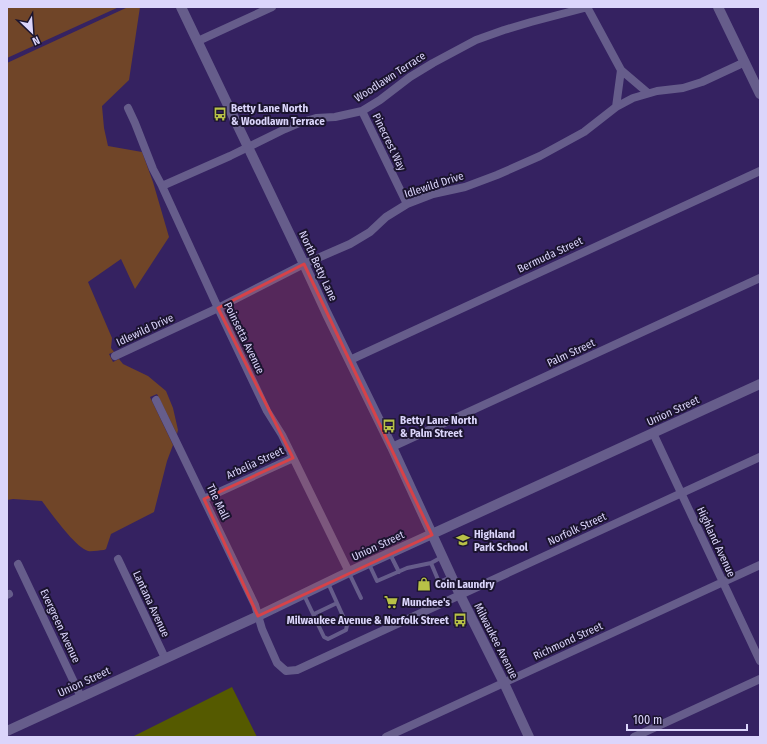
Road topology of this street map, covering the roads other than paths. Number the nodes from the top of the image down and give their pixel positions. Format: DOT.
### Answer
graph roads {
  1 [pos="181,7"];
  2 [pos="272,7"];
  3 [pos="588,7"];
  4 [pos="718,7"];
  5 [pos="198,42"];
  6 [pos="745,62"];
  7 [pos="621,70"];
  8 [pos="648,93"];
  9 [pos="760,94"];
  10 [pos="616,107"];
  11 [pos="128,108"];
  12 [pos="362,111"];
  13 [pos="248,147"];
  14 [pos="760,171"];
  15 [pos="162,186"];
  16 [pos="407,204"];
  17 [pos="304,264"];
  18 [pos="760,278"];
  19 [pos="218,308"];
  20 [pos="115,356"];
  21 [pos="350,360"];
  22 [pos="760,384"];
  23 [pos="156,400"];
  24 [pos="653,434"];
  25 [pos="392,447"];
  26 [pos="760,457"];
  27 [pos="293,458"];
  28 [pos="681,493"];
  29 [pos="204,499"];
  30 [pos="432,534"];
  31 [pos="390,554"];
  32 [pos="442,558"];
  33 [pos="118,559"];
  34 [pos="369,563"];
  35 [pos="430,563"];
  36 [pos="18,564"];
  37 [pos="760,565"];
  38 [pos="349,572"];
  39 [pos="399,572"];
  40 [pos="451,576"];
  41 [pos="328,582"];
  42 [pos="723,582"];
  43 [pos="304,594"];
  44 [pos="460,595"];
  45 [pos="361,598"];
  46 [pos="337,603"];
  47 [pos="314,614"];
  48 [pos="258,616"];
  49 [pos="165,658"];
  50 [pos="760,661"];
  51 [pos="760,679"];
  52 [pos="504,683"];
  53 [pos="81,697"];
  54 [pos="7,731"];
  55 [pos="386,737"];
  56 [pos="529,737"];
  57 [pos="634,737"];
  1 -- 5 [label="street, North Betty Lane"];
  2 -- 5 [label="street"];
  3 -- 7 [label="street"];
  3 -- 12 [label="street, Woodlawn Terrace"];
  4 -- 6 [label="street"];
  5 -- 13 [label="street, North Betty Lane"];
  6 -- 8 [label="street, Idlewild Drive"];
  6 -- 9 [label="street"];
  7 -- 8 [label="street"];
  7 -- 10 [label="street"];
  8 -- 10 [label="street, Idlewild Drive"];
  10 -- 16 [label="street, Idlewild Drive"];
  11 -- 15 [label="street, Poinsetta Avenue"];
  12 -- 13 [label="street, Woodlawn Terrace"];
  12 -- 16 [label="street, Pinecrest Way"];
  13 -- 15 [label="street, Woodlawn Terrace"];
  13 -- 17 [label="street, North Betty Lane"];
  14 -- 21 [label="street, Bermuda Street"];
  15 -- 19 [label="street, Poinsetta Avenue"];
  16 -- 17 [label="street, Idlewild Drive"];
  17 -- 19 [label="street, Idlewild Drive"];
  17 -- 21 [label="street, North Betty Lane"];
  18 -- 25 [label="street, Palm Street"];
  19 -- 20 [label="street, Idlewild Drive"];
  19 -- 27 [label="street, Poinsetta Avenue"];
  21 -- 25 [label="street, North Betty Lane"];
  22 -- 24 [label="street, Union Street"];
  23 -- 29 [label="street, The Mall"];
  24 -- 28 [label="street, Highland Avenue"];
  24 -- 30 [label="street, Union Street"];
  25 -- 30 [label="street, North Betty Lane"];
  26 -- 28 [label="street, Norfolk Street"];
  27 -- 29 [label="street, Arbelia Street"];
  27 -- 38 [label="street, Poinsetta Avenue"];
  28 -- 42 [label="street, Highland Avenue"];
  28 -- 44 [label="street, Norfolk Street"];
  29 -- 48 [label="street, The Mall"];
  30 -- 31 [label="street, Union Street"];
  30 -- 32 [label="street, Milwaukee Avenue"];
  31 -- 34 [label="street, Union Street"];
  31 -- 39 [label="lane"];
  32 -- 35 [label="lane"];
  32 -- 40 [label="street, Milwaukee Avenue"];
  33 -- 49 [label="street, Lantana Avenue"];
  34 -- 38 [label="street, Union Street"];
  34 -- 39 [label="lane"];
  35 -- 39 [label="lane"];
  35 -- 40 [label="lane"];
  36 -- 53 [label="street, Evergreen Avenue"];
  37 -- 42 [label="street, Richmond Street"];
  38 -- 41 [label="street, Union Street"];
  38 -- 45 [label="lane"];
  40 -- 44 [label="street, Milwaukee Avenue"];
  41 -- 43 [label="street, Union Street"];
  41 -- 46 [label="lane"];
  42 -- 50 [label="street, Highland Avenue"];
  42 -- 52 [label="street, Richmond Street"];
  43 -- 47 [label="lane"];
  43 -- 48 [label="street, Union Street"];
  44 -- 48 [label="street, Norfolk Street"];
  44 -- 52 [label="street, Milwaukee Avenue"];
  46 -- 47 [label="lane"];
  46 -- 47 [label="lane"];
  48 -- 49 [label="street, Union Street"];
  49 -- 53 [label="street, Union Street"];
  51 -- 57 [label="street"];
  52 -- 55 [label="street, Richmond Street"];
  52 -- 56 [label="street, Milwaukee Avenue"];
  53 -- 54 [label="street, Union Street"];
}
